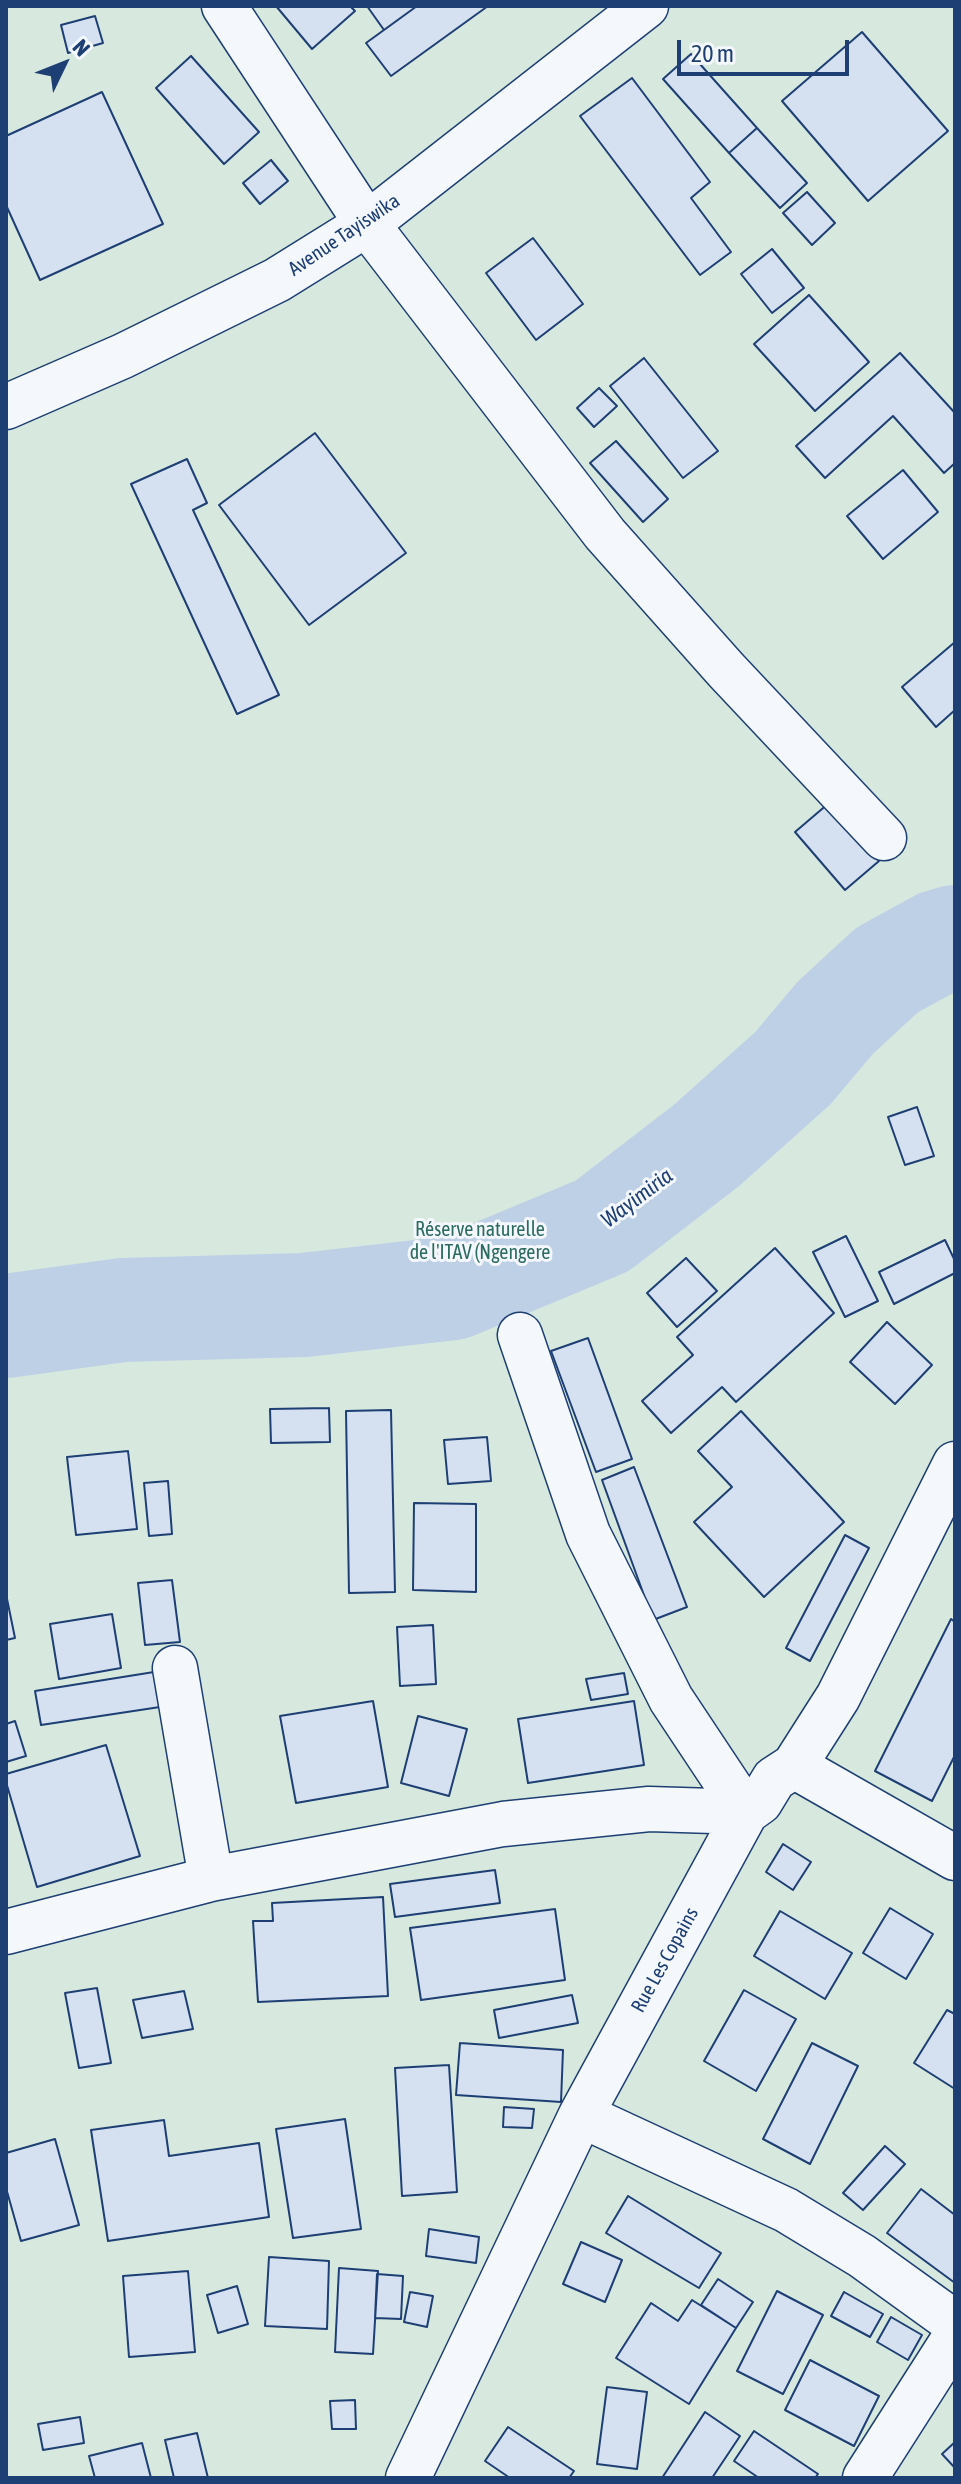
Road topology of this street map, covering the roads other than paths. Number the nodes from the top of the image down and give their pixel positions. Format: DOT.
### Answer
graph roads {
  1 [pos="224,6"];
  2 [pos="646,6"];
  3 [pos="367,224"];
  4 [pos="6,407"];
  5 [pos="884,838"];
  6 [pos="520,1335"];
  7 [pos="955,1464"];
  8 [pos="175,1668"];
  9 [pos="794,1766"];
  10 [pos="746,1812"];
  11 [pos="955,1858"];
  12 [pos="211,1879"];
  13 [pos="6,1932"];
  14 [pos="581,2115"];
  15 [pos="955,2323"];
  16 [pos="955,2337"];
  17 [pos="408,2478"];
  18 [pos="865,2478"];
  1 -- 3 [label="street"];
  2 -- 3 [label="street, Avenue Tayiswika"];
  3 -- 4 [label="street, Avenue Tayiswika"];
  3 -- 5 [label="street"];
  6 -- 10 [label="street"];
  7 -- 9 [label="street, Rue Les Copains"];
  8 -- 12 [label="street"];
  9 -- 10 [label="street, Rue Les Copains"];
  9 -- 11 [label="street"];
  10 -- 12 [label="street"];
  10 -- 14 [label="street, Rue Les Copains"];
  12 -- 13 [label="street"];
  14 -- 15 [label="street"];
  14 -- 17 [label="street, Rue Les Copains"];
  16 -- 18 [label="street"];
}
